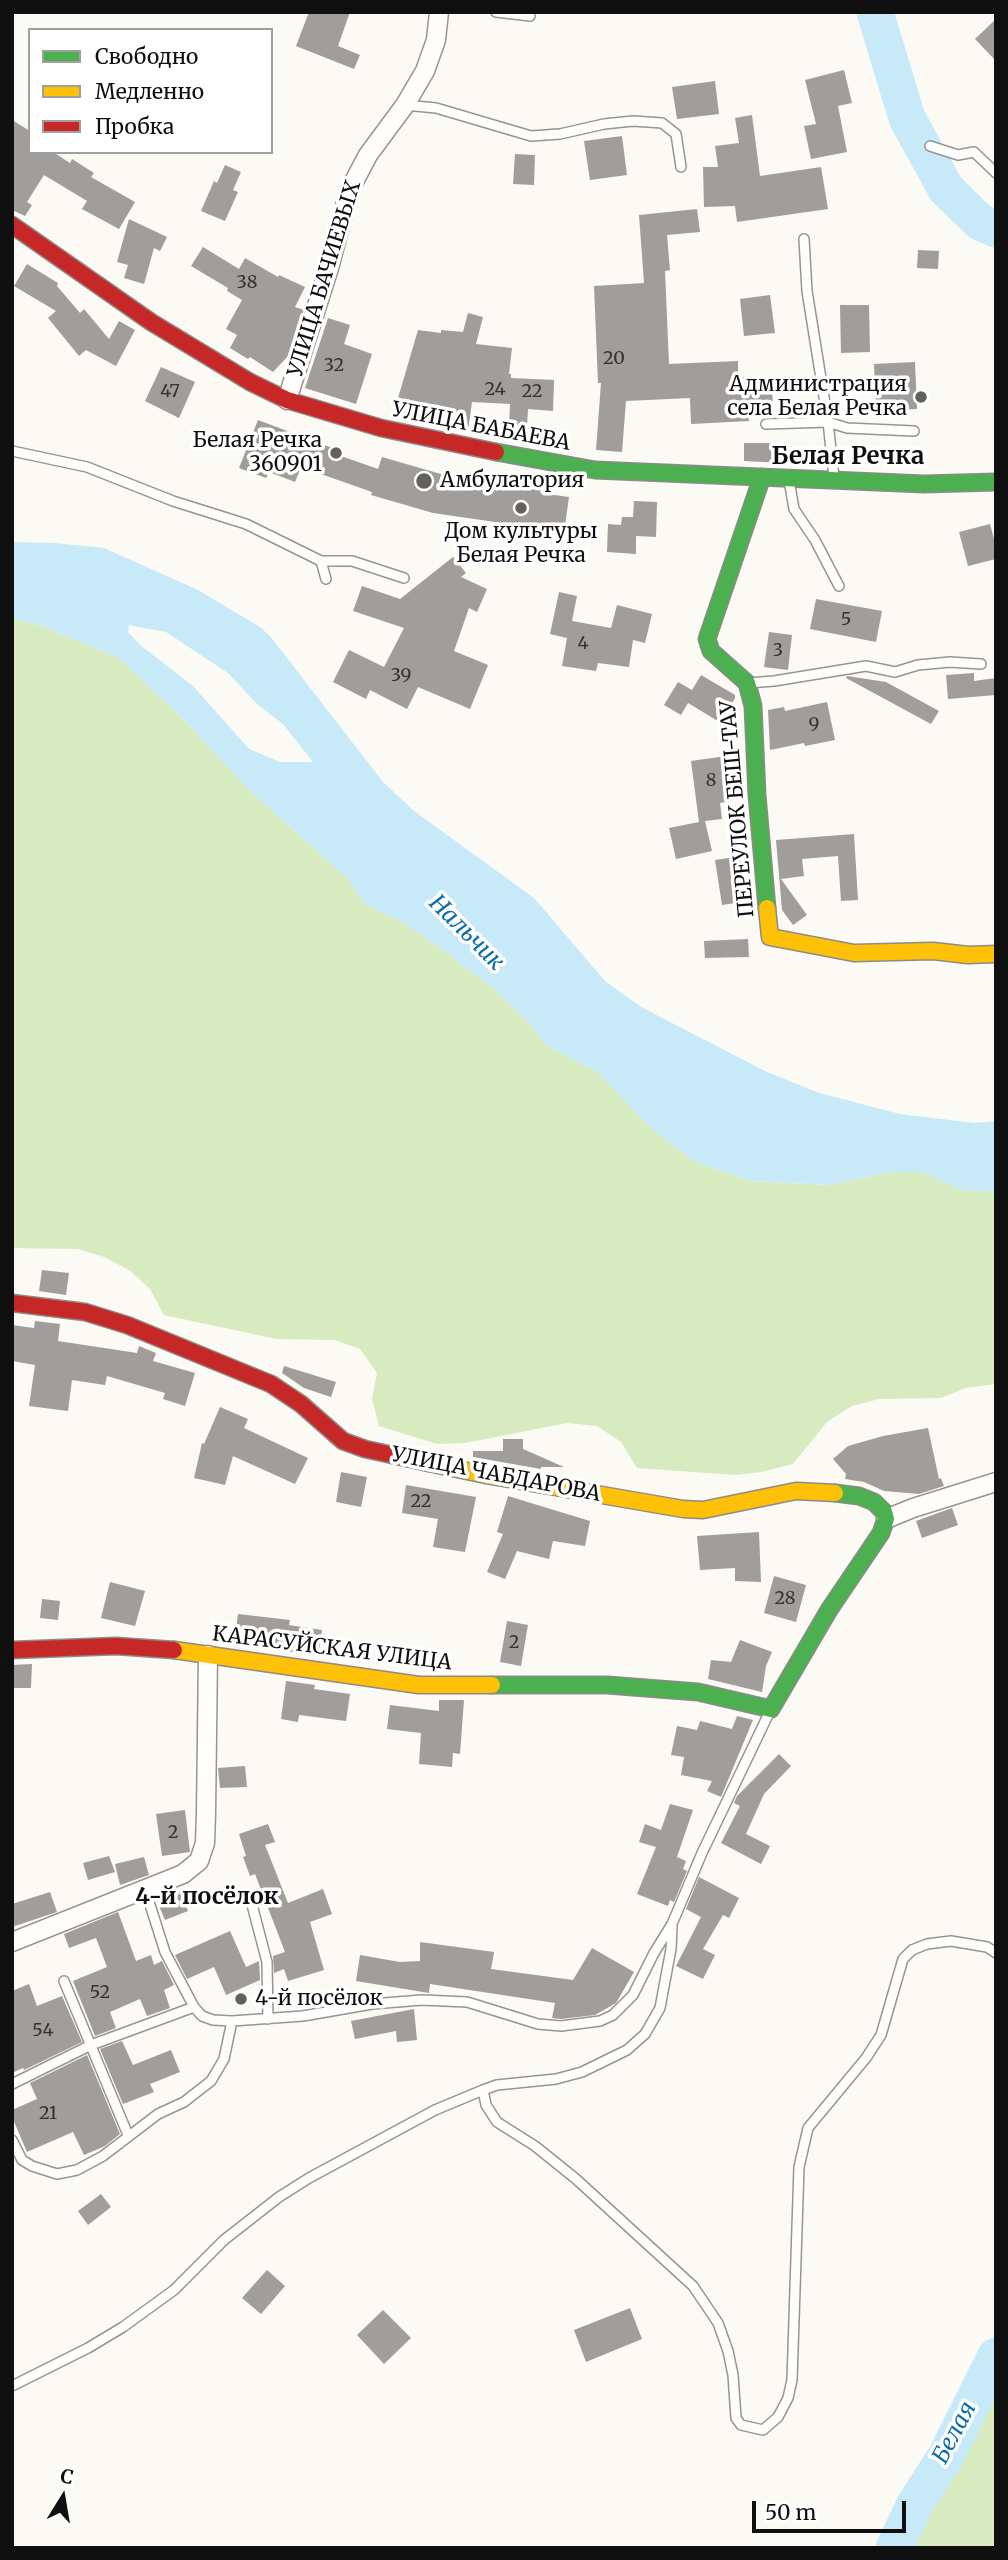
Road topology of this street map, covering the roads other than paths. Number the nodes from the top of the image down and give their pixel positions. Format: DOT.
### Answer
graph roads {
  1 [pos="439,12"];
  2 [pos="496,12"];
  3 [pos="530,16"];
  4 [pos="405,105"];
  5 [pos="930,146"];
  6 [pos="681,167"];
  7 [pos="996,173"];
  8 [pos="12,226"];
  9 [pos="804,239"];
  10 [pos="287,400"];
  11 [pos="828,422"];
  12 [pos="766,424"];
  13 [pos="914,431"];
  14 [pos="12,451"];
  15 [pos="762,477"];
  16 [pos="788,478"];
  17 [pos="834,481"];
  18 [pos="996,482"];
  19 [pos="321,561"];
  20 [pos="404,578"];
  21 [pos="326,579"];
  22 [pos="839,586"];
  23 [pos="981,664"];
  24 [pos="747,683"];
  25 [pos="996,954"];
  26 [pos="12,1303"];
  27 [pos="996,1482"];
  28 [pos="886,1519"];
  29 [pos="12,1650"];
  30 [pos="208,1656"];
  31 [pos="771,1709"];
  32 [pos="145,1889"];
  33 [pos="251,1901"];
  34 [pos="672,1924"];
  35 [pos="12,1941"];
  36 [pos="996,1953"];
  37 [pos="64,1981"];
  38 [pos="194,2007"];
  39 [pos="268,2019"];
  40 [pos="232,2021"];
  41 [pos="91,2045"];
  42 [pos="12,2084"];
  43 [pos="482,2090"];
  44 [pos="128,2135"];
  45 [pos="12,2140"];
  46 [pos="12,2386"];
  1 -- 4 [label="street, УЛИЦА БАЧИЕВЫХ"];
  2 -- 3 [label="lane"];
  4 -- 6 [label="lane"];
  4 -- 10 [label="street, УЛИЦА БАЧИЕВЫХ"];
  5 -- 7 [label="lane"];
  8 -- 10 [label="street, УЛИЦА БАБАЕВА"];
  9 -- 11 [label="lane"];
  10 -- 15 [label="street, УЛИЦА БАБАЕВА"];
  11 -- 12 [label="lane"];
  11 -- 13 [label="lane"];
  11 -- 17 [label="lane"];
  14 -- 19 [label="lane"];
  15 -- 16 [label="street, УЛИЦА БАБАЕВА"];
  15 -- 24 [label="street, ПЕРЕУЛОК БЕШ-ТАУ"];
  16 -- 17 [label="street, УЛИЦА БАБАЕВА"];
  16 -- 22 [label="lane"];
  17 -- 18 [label="street, УЛИЦА БАБАЕВА"];
  19 -- 20 [label="lane"];
  19 -- 21 [label="lane"];
  23 -- 24 [label="lane"];
  24 -- 25 [label="street, ПЕРЕУЛОК БЕШ-ТАУ"];
  26 -- 28 [label="street, УЛИЦА ЧАБДАРОВА"];
  27 -- 28 [label="street"];
  28 -- 31 [label="street"];
  29 -- 30 [label="street, КАРАСУЙСКАЯ УЛИЦА"];
  30 -- 31 [label="street, КАРАСУЙСКАЯ УЛИЦА"];
  30 -- 32 [label="street"];
  31 -- 34 [label="lane"];
  32 -- 35 [label="street"];
  32 -- 38 [label="lane"];
  33 -- 39 [label="lane"];
  34 -- 39 [label="lane"];
  34 -- 43 [label="lane"];
  36 -- 43 [label="lane"];
  37 -- 41 [label="lane"];
  38 -- 40 [label="lane"];
  38 -- 41 [label="lane"];
  39 -- 40 [label="lane"];
  40 -- 44 [label="lane"];
  41 -- 42 [label="lane"];
  41 -- 44 [label="lane"];
  43 -- 46 [label="lane"];
  44 -- 45 [label="lane"];
}
